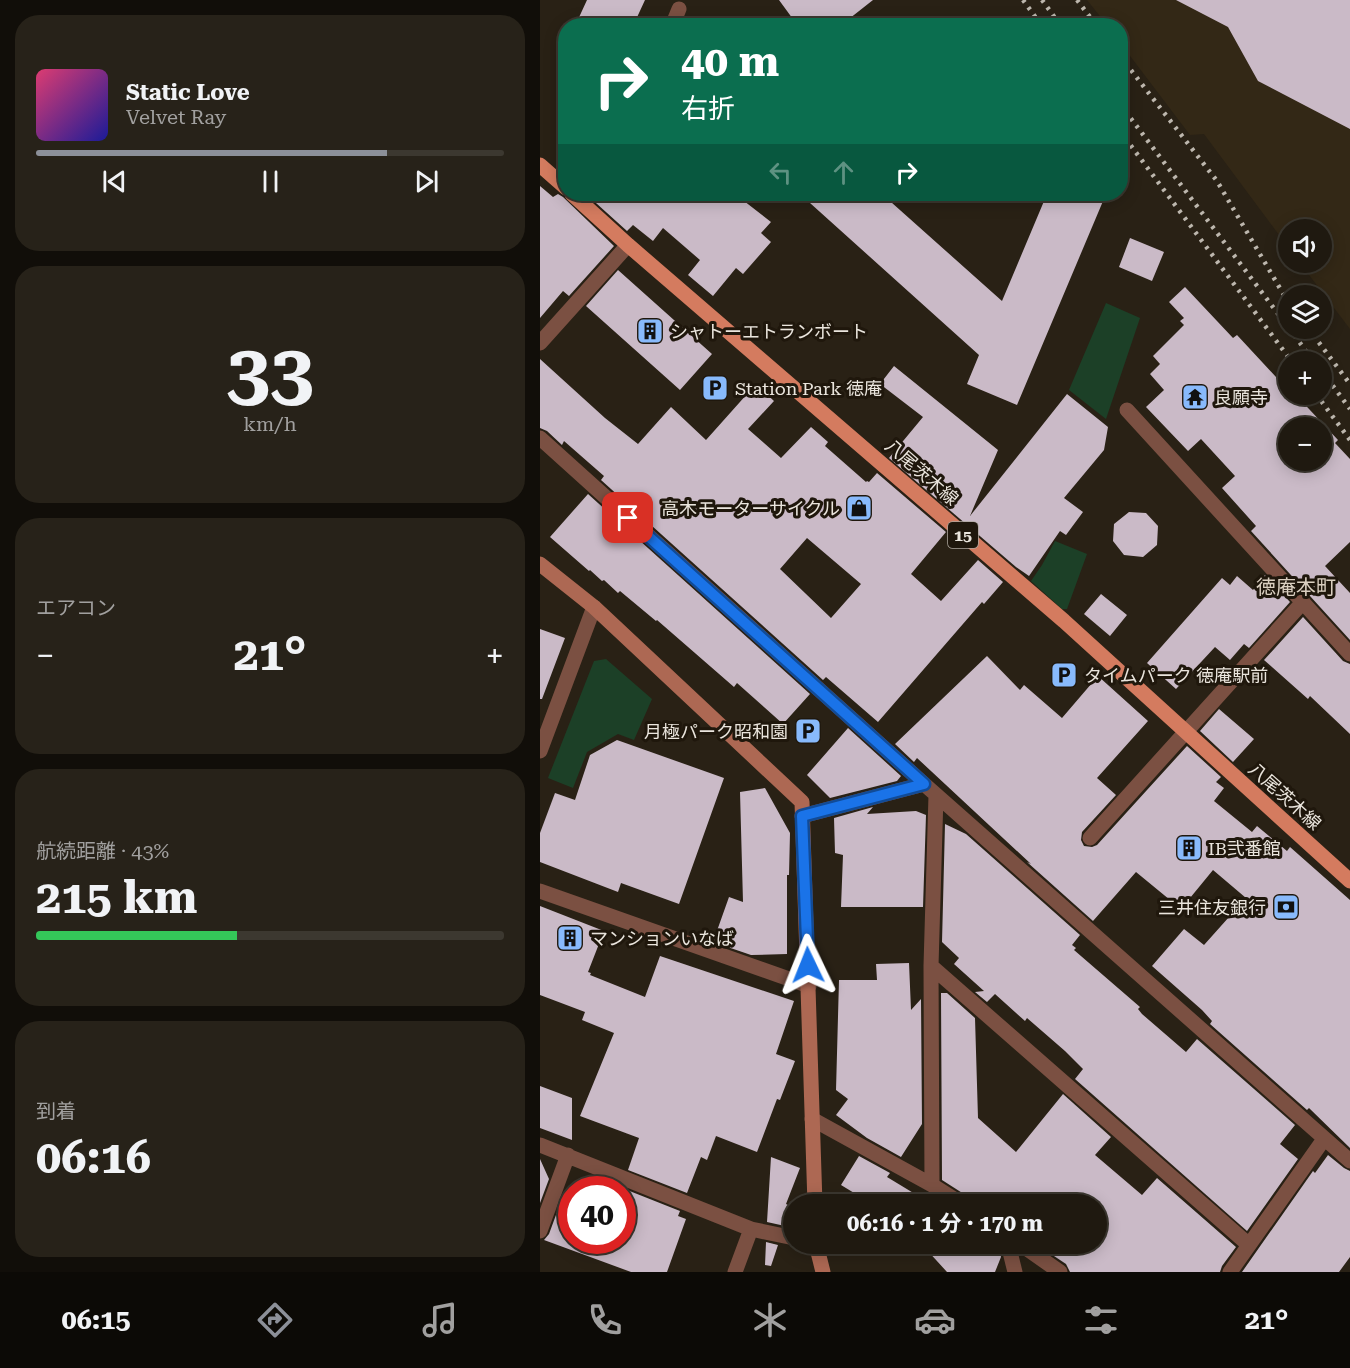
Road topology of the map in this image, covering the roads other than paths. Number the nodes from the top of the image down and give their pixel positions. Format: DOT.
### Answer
graph roads {
  1 [pos="679,9"];
  2 [pos="675,18"];
  3 [pos="540,165"];
  4 [pos="558,180"];
  5 [pos="581,201"];
  6 [pos="628,245"];
  7 [pos="540,343"];
  8 [pos="1127,410"];
  9 [pos="540,438"];
  10 [pos="540,564"];
  11 [pos="1303,602"];
  12 [pos="594,607"];
  13 [pos="1350,654"];
  14 [pos="1185,732"];
  15 [pos="540,751"];
  16 [pos="924,784"];
  17 [pos="936,795"];
  18 [pos="802,816"];
  19 [pos="1090,838"];
  20 [pos="1350,881"];
  21 [pos="540,891"];
  22 [pos="931,966"];
  23 [pos="809,986"];
  24 [pos="812,1119"];
  25 [pos="1324,1139"];
  26 [pos="540,1144"];
  27 [pos="568,1155"];
  28 [pos="1350,1161"];
  29 [pos="932,1185"];
  30 [pos="815,1194"];
  31 [pos="946,1194"];
  32 [pos="751,1229"];
  33 [pos="540,1231"];
  34 [pos="783,1236"];
  35 [pos="1249,1245"];
  36 [pos="818,1254"];
  37 [pos="1010,1254"];
  38 [pos="1034,1254"];
  39 [pos="735,1272"];
  40 [pos="823,1272"];
  41 [pos="1015,1272"];
  42 [pos="1060,1272"];
  43 [pos="1230,1272"];
  1 -- 2 [label="street"];
  3 -- 4 [label="main road, 八尾茨木線 / 15"];
  5 -- 6 [label="main road, 八尾茨木線 / 15"];
  6 -- 7 [label="street"];
  6 -- 14 [label="main road, 八尾茨木線 / 15"];
  8 -- 11 [label="street"];
  9 -- 16 [label="street"];
  10 -- 12 [label="street"];
  11 -- 13 [label="street"];
  11 -- 14 [label="street"];
  12 -- 15 [label="street"];
  12 -- 18 [label="street"];
  14 -- 19 [label="street"];
  14 -- 20 [label="main road, 八尾茨木線 / 15"];
  16 -- 17 [label="street"];
  16 -- 18 [label="street"];
  17 -- 22 [label="street"];
  17 -- 25 [label="street"];
  18 -- 23 [label="street"];
  21 -- 23 [label="street"];
  22 -- 29 [label="street"];
  22 -- 35 [label="street"];
  23 -- 24 [label="street"];
  24 -- 29 [label="street"];
  24 -- 30 [label="street"];
  25 -- 28 [label="street"];
  25 -- 35 [label="street"];
  26 -- 27 [label="street"];
  27 -- 32 [label="street"];
  27 -- 33 [label="street"];
  29 -- 31 [label="street"];
  32 -- 34 [label="street"];
  32 -- 39 [label="street"];
  35 -- 43 [label="street"];
  36 -- 40 [label="street"];
  37 -- 41 [label="street"];
  38 -- 42 [label="street"];
}
